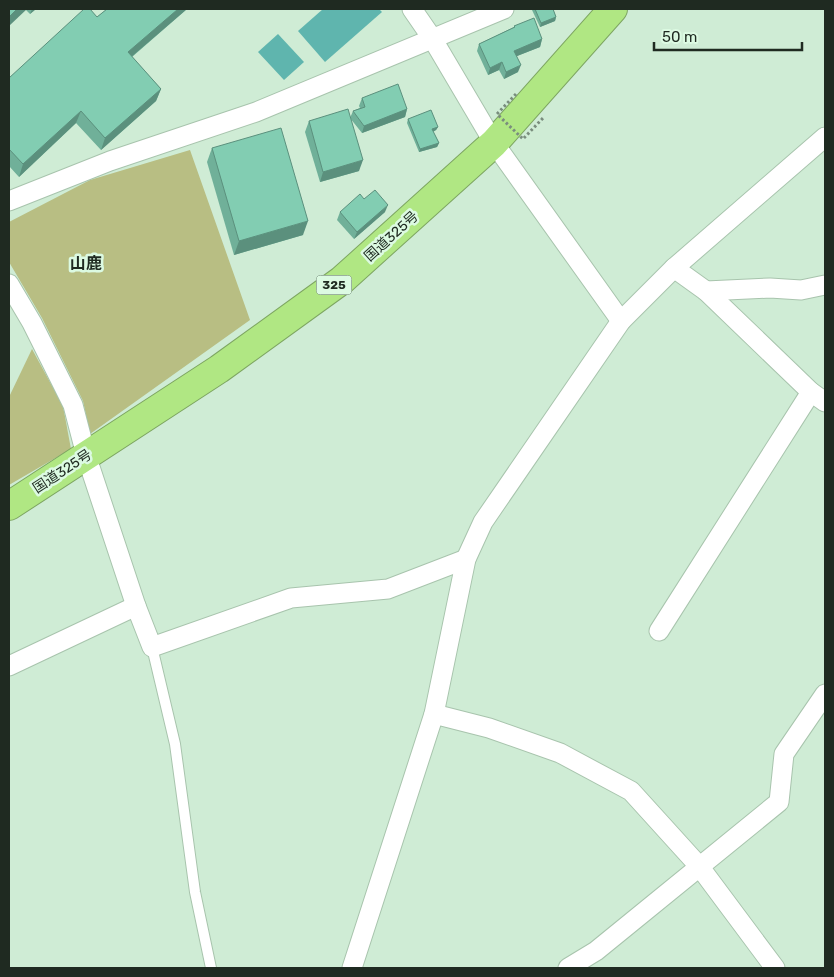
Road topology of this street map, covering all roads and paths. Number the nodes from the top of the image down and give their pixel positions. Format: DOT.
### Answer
graph roads {
  1 [pos="412,9"];
  2 [pos="504,9"];
  3 [pos="612,9"];
  4 [pos="432,38"];
  5 [pos="516,94"];
  6 [pos="544,117"];
  7 [pos="825,137"];
  8 [pos="494,143"];
  9 [pos="9,201"];
  10 [pos="674,268"];
  11 [pos="9,284"];
  12 [pos="825,285"];
  13 [pos="706,291"];
  14 [pos="621,321"];
  15 [pos="818,397"];
  16 [pos="86,455"];
  17 [pos="9,506"];
  18 [pos="466,559"];
  19 [pos="136,606"];
  20 [pos="658,631"];
  21 [pos="152,648"];
  22 [pos="9,666"];
  23 [pos="825,694"];
  24 [pos="434,714"];
  25 [pos="699,866"];
  26 [pos="211,968"];
  27 [pos="352,968"];
  28 [pos="568,968"];
  29 [pos="775,968"];
  1 -- 4 [label="street"];
  2 -- 4 [label="street"];
  3 -- 8 [label="highway, 国道325号 / 325"];
  4 -- 8 [label="street"];
  4 -- 9 [label="street"];
  5 -- 6 [label="path, bridge"];
  7 -- 10 [label="street"];
  8 -- 14 [label="street"];
  8 -- 16 [label="highway, 国道325号 / 325"];
  10 -- 13 [label="street"];
  10 -- 14 [label="street"];
  11 -- 16 [label="street"];
  12 -- 13 [label="street"];
  13 -- 15 [label="street"];
  14 -- 18 [label="street"];
  15 -- 20 [label="street"];
  16 -- 17 [label="highway, 国道325号 / 325"];
  16 -- 19 [label="street"];
  18 -- 21 [label="street"];
  18 -- 24 [label="street"];
  19 -- 21 [label="street"];
  19 -- 22 [label="street"];
  21 -- 26 [label="lane"];
  23 -- 25 [label="street"];
  24 -- 25 [label="street"];
  24 -- 27 [label="street"];
  25 -- 28 [label="street"];
  25 -- 29 [label="street"];
}
